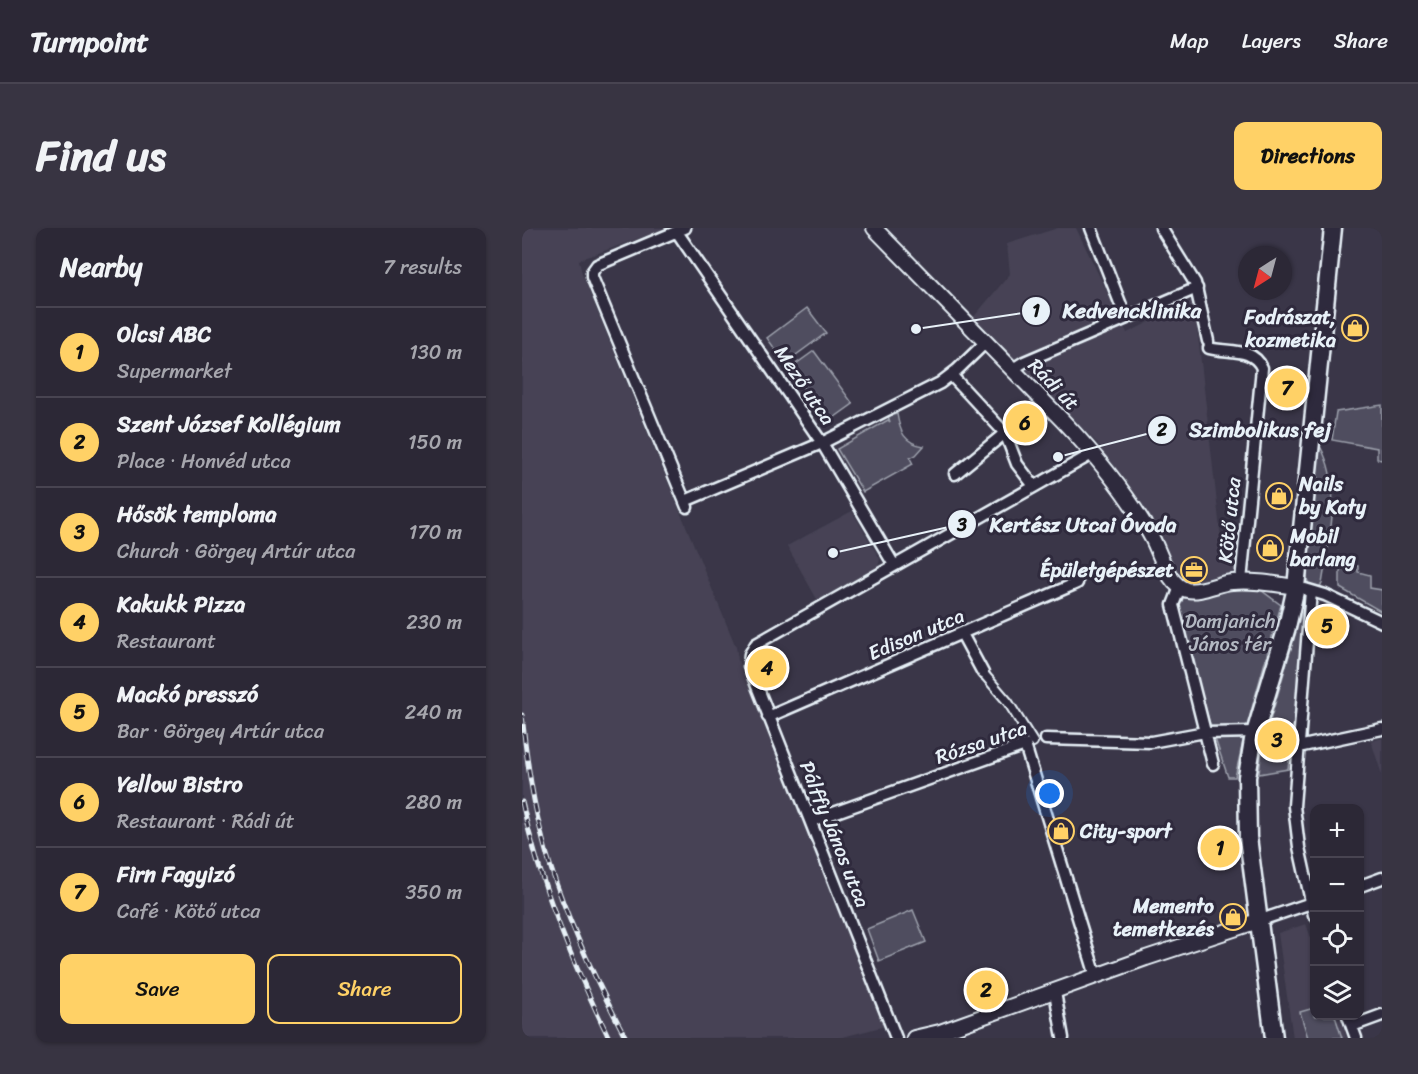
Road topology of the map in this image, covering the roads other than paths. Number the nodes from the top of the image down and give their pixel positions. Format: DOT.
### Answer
graph roads {
  1 [pos="874,228"];
  2 [pos="1091,228"];
  3 [pos="1161,228"];
  4 [pos="1333,228"];
  5 [pos="681,230"];
  6 [pos="1197,288"];
  7 [pos="1126,318"];
  8 [pos="986,342"];
  9 [pos="1013,369"];
  10 [pos="951,375"];
  11 [pos="1005,433"];
  12 [pos="822,443"];
  13 [pos="1092,454"];
  14 [pos="955,474"];
  15 [pos="1034,486"];
  16 [pos="894,565"];
  17 [pos="1241,581"];
  18 [pos="1077,583"];
  19 [pos="1180,587"];
  20 [pos="1304,589"];
  21 [pos="1382,622"];
  22 [pos="962,634"];
  23 [pos="983,674"];
  24 [pos="768,717"];
  25 [pos="1382,729"];
  26 [pos="1256,732"];
  27 [pos="1206,733"];
  28 [pos="1046,739"];
  29 [pos="1029,744"];
  30 [pos="1298,747"];
  31 [pos="1213,764"];
  32 [pos="811,821"];
  33 [pos="1382,878"];
  34 [pos="1364,884"];
  35 [pos="1310,894"];
  36 [pos="1310,904"];
  37 [pos="1258,921"];
  38 [pos="1096,976"];
  39 [pos="1055,992"];
  40 [pos="1382,1015"];
  41 [pos="1350,1021"];
  42 [pos="896,1038"];
  43 [pos="914,1038"];
  44 [pos="1064,1038"];
  45 [pos="1274,1038"];
  46 [pos="1356,1038"];
  1 -- 8 [label="street, Rádi út"];
  2 -- 7 [label="street"];
  3 -- 6 [label="street, Kötő utca"];
  4 -- 20 [label="main road"];
  5 -- 12 [label="street, Mező utca"];
  5 -- 12 [label="street"];
  6 -- 7 [label="street"];
  6 -- 17 [label="street, Kötő utca"];
  7 -- 9 [label="street"];
  8 -- 9 [label="street, Rádi út"];
  8 -- 10 [label="street"];
  9 -- 13 [label="street, Rádi út"];
  10 -- 11 [label="street"];
  10 -- 12 [label="street"];
  11 -- 14 [label="street"];
  11 -- 15 [label="street"];
  12 -- 16 [label="street, Mező utca"];
  13 -- 15 [label="street"];
  13 -- 19 [label="street, Rádi út"];
  15 -- 16 [label="street"];
  16 -- 24 [label="street, Pálffy János utca"];
  17 -- 19 [label="street"];
  17 -- 20 [label="street"];
  18 -- 22 [label="street, Edison utca"];
  19 -- 27 [label="street"];
  20 -- 21 [label="street"];
  20 -- 26 [label="main road"];
  20 -- 30 [label="street"];
  22 -- 23 [label="street"];
  22 -- 24 [label="street, Edison utca"];
  23 -- 29 [label="street"];
  24 -- 32 [label="street, Pálffy János utca"];
  25 -- 30 [label="street"];
  26 -- 27 [label="street"];
  26 -- 37 [label="main road"];
  27 -- 28 [label="street, Rózsa utca"];
  27 -- 31 [label="street"];
  28 -- 29 [label="street, Rózsa utca"];
  29 -- 32 [label="street, Rózsa utca"];
  29 -- 38 [label="street"];
  30 -- 35 [label="street"];
  32 -- 42 [label="street, Pálffy János utca"];
  33 -- 34 [label="street"];
  36 -- 37 [label="street"];
  37 -- 38 [label="street"];
  37 -- 45 [label="main road"];
  38 -- 39 [label="street"];
  39 -- 43 [label="street"];
  39 -- 44 [label="street"];
  40 -- 41 [label="street"];
  41 -- 46 [label="street"];
}
